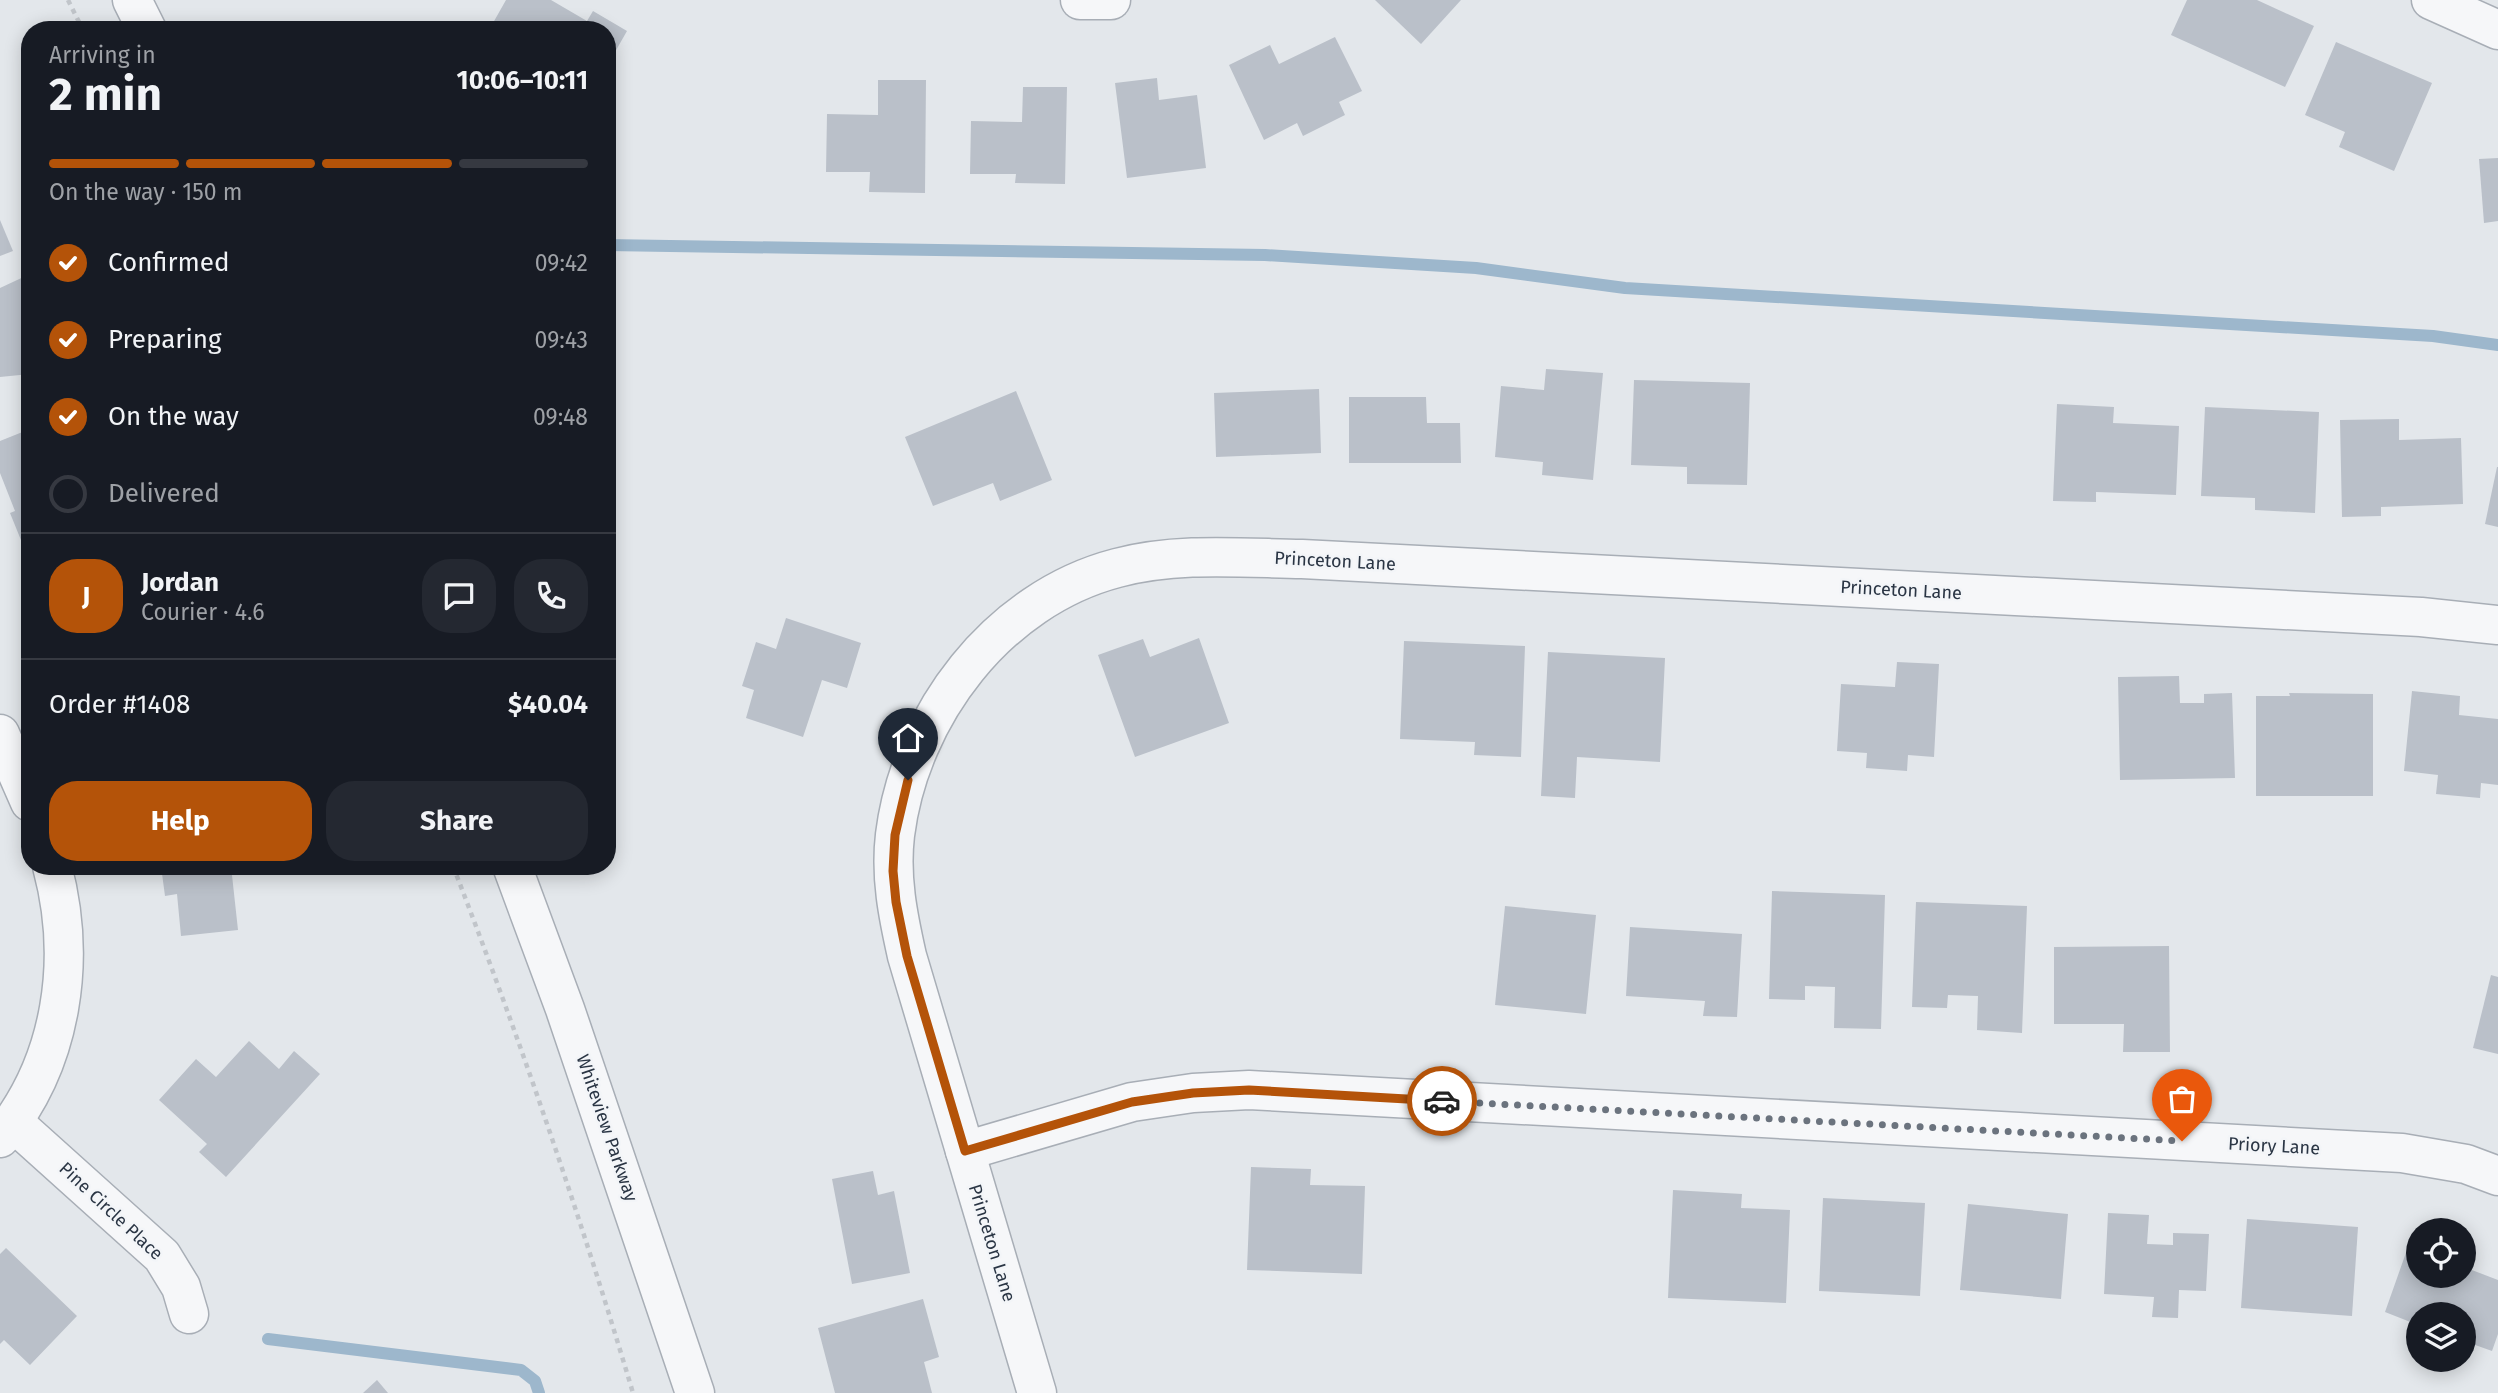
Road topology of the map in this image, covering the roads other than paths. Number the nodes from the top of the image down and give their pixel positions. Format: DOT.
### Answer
graph roads {
  1 [pos="132,0"];
  2 [pos="1080,0"];
  3 [pos="1111,0"];
  4 [pos="2431,0"];
  5 [pos="142,21"];
  6 [pos="2498,30"];
  7 [pos="2498,625"];
  8 [pos="0,734"];
  9 [pos="21,782"];
  10 [pos="54,875"];
  11 [pos="515,875"];
  12 [pos="6,1130"];
  13 [pos="965,1151"];
  14 [pos="2498,1176"];
  15 [pos="190,1314"];
  16 [pos="695,1393"];
  17 [pos="1037,1393"];
  1 -- 5 [label="street"];
  2 -- 3 [label="street"];
  4 -- 6 [label="street"];
  7 -- 13 [label="street, Princeton Lane"];
  8 -- 9 [label="street"];
  10 -- 12 [label="street"];
  11 -- 16 [label="street, Whiteview Parkway"];
  12 -- 15 [label="street, Pine Circle Place"];
  13 -- 14 [label="street, Priory Lane"];
  13 -- 17 [label="street, Princeton Lane"];
}
